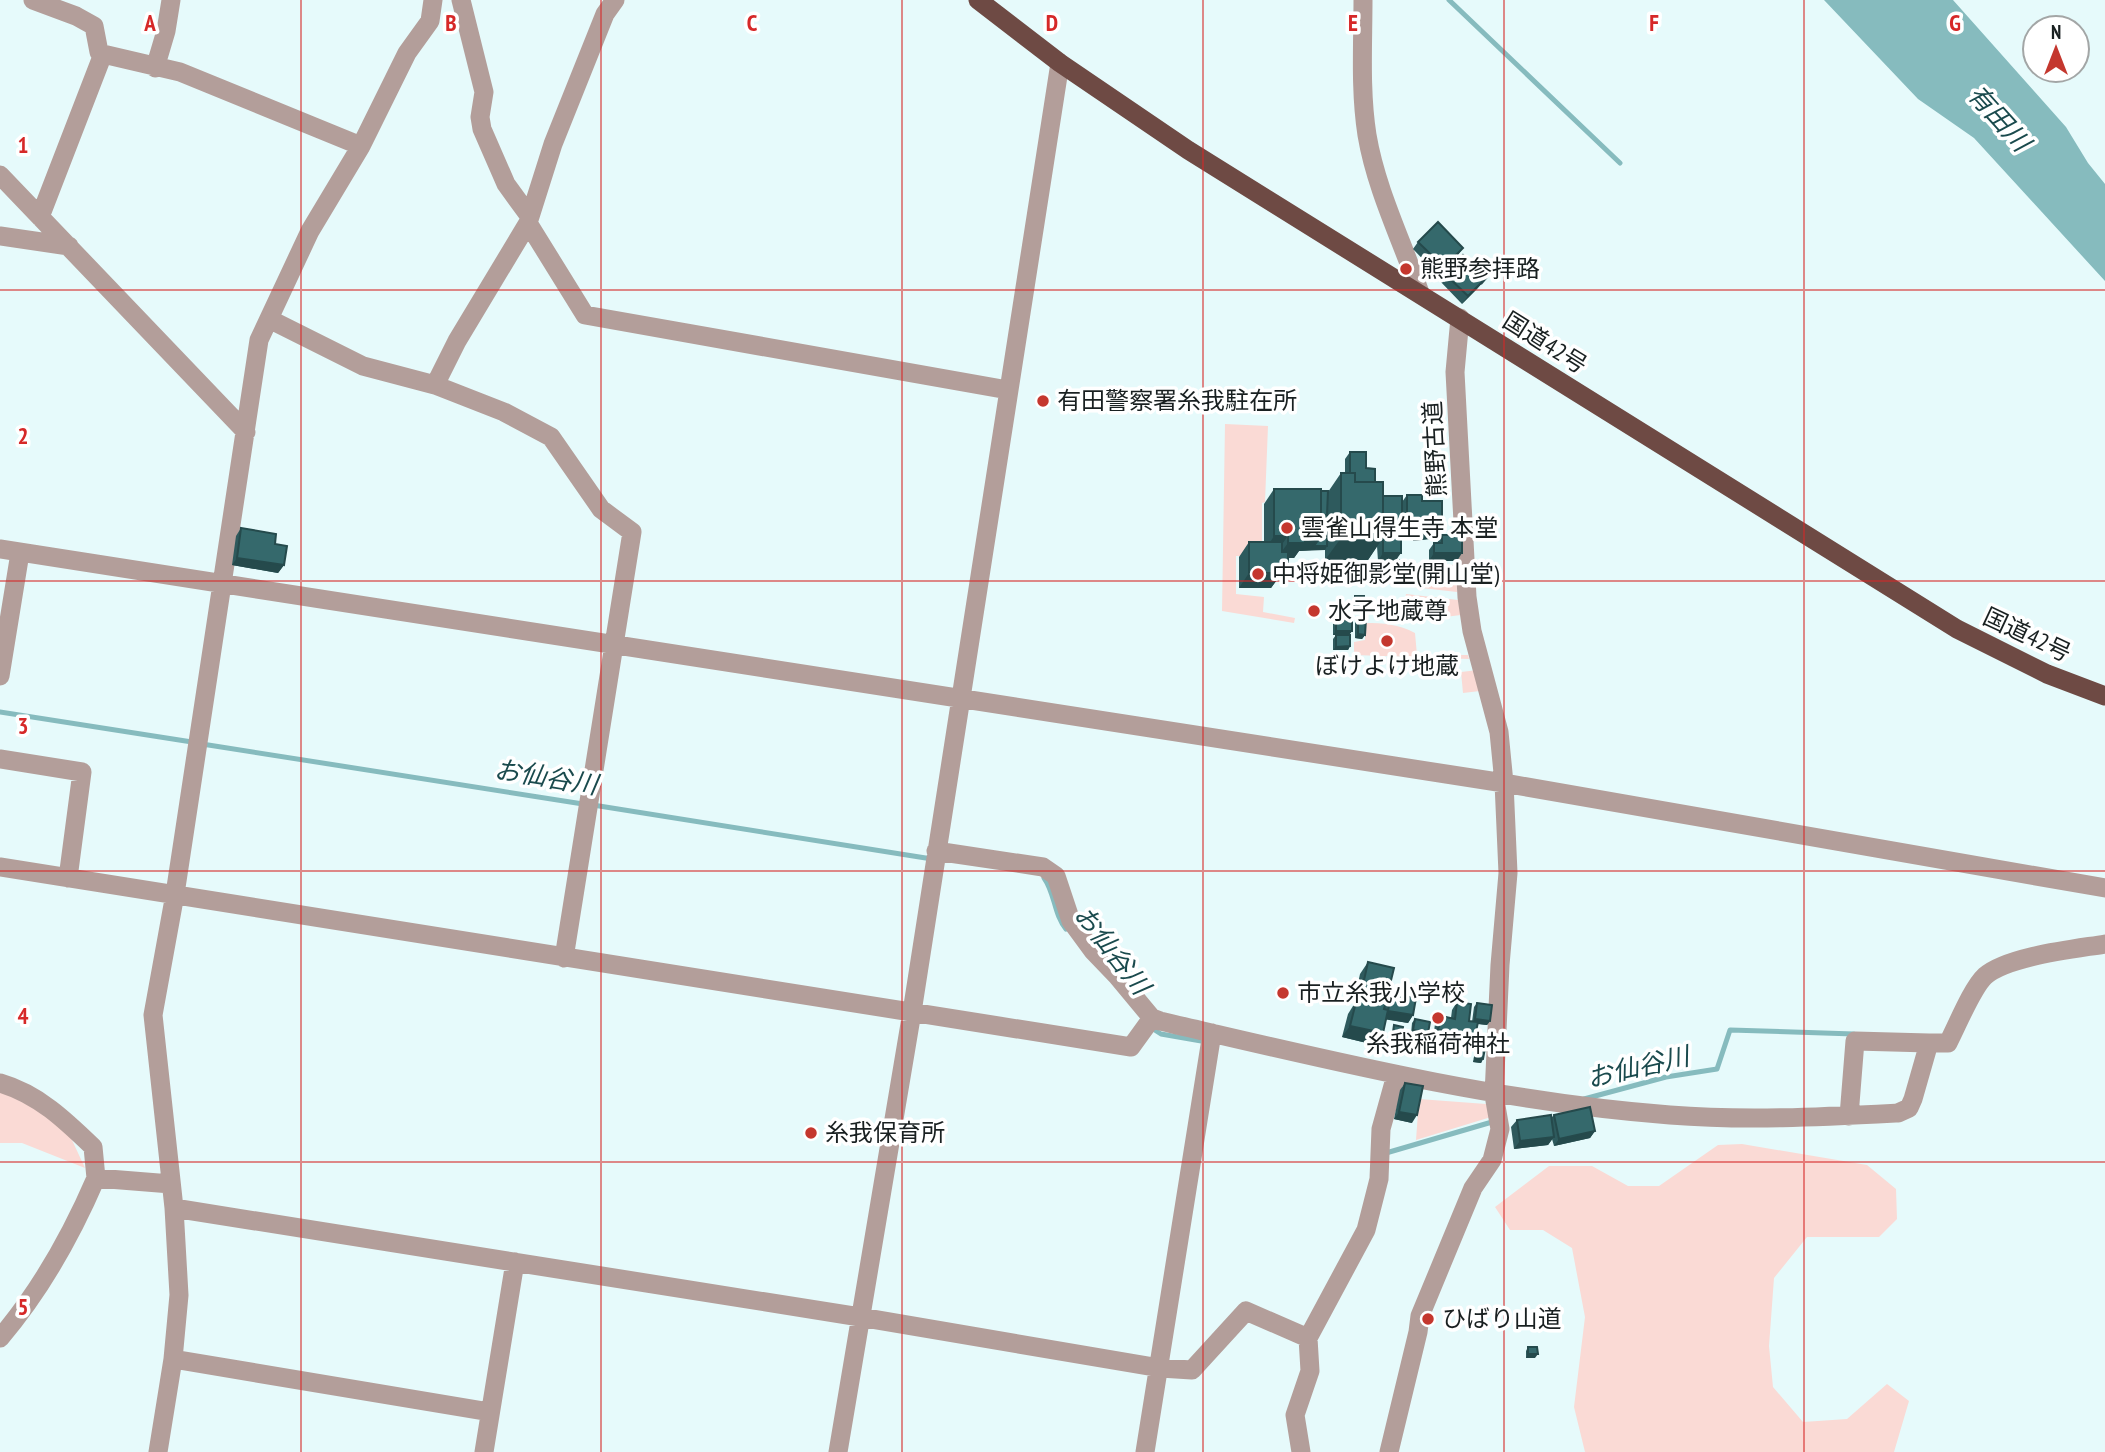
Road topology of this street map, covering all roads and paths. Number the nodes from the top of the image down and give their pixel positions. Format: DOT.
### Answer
graph roads {
  1 [pos="33,0"];
  2 [pos="171,0"];
  3 [pos="433,0"];
  4 [pos="461,0"];
  5 [pos="615,0"];
  6 [pos="978,0"];
  7 [pos="1363,0"];
  8 [pos="103,54"];
  9 [pos="1060,63"];
  10 [pos="155,68"];
  11 [pos="362,146"];
  12 [pos="0,175"];
  13 [pos="40,217"];
  14 [pos="529,220"];
  15 [pos="0,236"];
  16 [pos="69,247"];
  17 [pos="1420,293"];
  18 [pos="1460,318"];
  19 [pos="269,319"];
  20 [pos="435,385"];
  21 [pos="1008,390"];
  22 [pos="246,432"];
  23 [pos="0,549"];
  24 [pos="20,553"];
  25 [pos="223,585"];
  26 [pos="614,646"];
  27 [pos="0,676"];
  28 [pos="2105,696"];
  29 [pos="959,699"];
  30 [pos="0,759"];
  31 [pos="1504,783"];
  32 [pos="936,851"];
  33 [pos="0,867"];
  34 [pos="68,878"];
  35 [pos="2105,888"];
  36 [pos="175,894"];
  37 [pos="2105,944"];
  38 [pos="564,958"];
  39 [pos="912,1012"];
  40 [pos="1152,1018"];
  41 [pos="1212,1033"];
  42 [pos="1929,1043"];
  43 [pos="1396,1075"];
  44 [pos="0,1083"];
  45 [pos="1494,1095"];
  46 [pos="1849,1116"];
  47 [pos="96,1178"];
  48 [pos="172,1184"];
  49 [pos="174,1208"];
  50 [pos="515,1262"];
  51 [pos="860,1317"];
  52 [pos="0,1338"];
  53 [pos="1308,1338"];
  54 [pos="173,1359"];
  55 [pos="1160,1368"];
  56 [pos="490,1412"];
  57 [pos="158,1452"];
  58 [pos="484,1452"];
  59 [pos="838,1452"];
  60 [pos="1145,1452"];
  61 [pos="1301,1452"];
  62 [pos="1390,1452"];
  1 -- 8 [label="street"];
  2 -- 10 [label="street"];
  3 -- 11 [label="street"];
  4 -- 14 [label="street"];
  5 -- 14 [label="street"];
  6 -- 9 [label="highway, 国道42号"];
  7 -- 17 [label="street"];
  8 -- 10 [label="street"];
  8 -- 13 [label="street"];
  9 -- 17 [label="highway, 国道42号"];
  9 -- 21 [label="street"];
  10 -- 11 [label="street"];
  11 -- 19 [label="street"];
  12 -- 13 [label="street"];
  13 -- 16 [label="street"];
  14 -- 20 [label="street"];
  14 -- 21 [label="street"];
  15 -- 16 [label="street"];
  16 -- 22 [label="street"];
  17 -- 18 [label="highway, 国道42号"];
  18 -- 28 [label="highway, 国道42号"];
  18 -- 31 [label="street, 熊野古道"];
  19 -- 20 [label="street"];
  19 -- 22 [label="street"];
  20 -- 26 [label="street"];
  21 -- 29 [label="street"];
  22 -- 25 [label="street"];
  23 -- 24 [label="street"];
  24 -- 25 [label="street"];
  24 -- 27 [label="street"];
  25 -- 26 [label="street"];
  25 -- 36 [label="street"];
  26 -- 29 [label="street"];
  26 -- 38 [label="street"];
  29 -- 31 [label="street"];
  29 -- 32 [label="street"];
  30 -- 34 [label="street"];
  31 -- 35 [label="street"];
  31 -- 45 [label="street, 熊野古道"];
  32 -- 39 [label="street"];
  32 -- 40 [label="street"];
  33 -- 34 [label="street"];
  34 -- 36 [label="street"];
  36 -- 38 [label="street"];
  36 -- 48 [label="street"];
  37 -- 42 [label="street"];
  38 -- 39 [label="street"];
  39 -- 40 [label="street"];
  39 -- 51 [label="street"];
  40 -- 41 [label="street"];
  41 -- 43 [label="street"];
  41 -- 55 [label="street"];
  42 -- 46 [label="street"];
  42 -- 46 [label="street"];
  43 -- 45 [label="street"];
  43 -- 53 [label="street"];
  44 -- 47 [label="street"];
  45 -- 46 [label="street"];
  45 -- 62 [label="street, 熊野古道"];
  47 -- 48 [label="street"];
  47 -- 52 [label="street"];
  48 -- 49 [label="street"];
  49 -- 50 [label="street"];
  49 -- 54 [label="street"];
  50 -- 51 [label="street"];
  50 -- 56 [label="street"];
  51 -- 55 [label="street"];
  51 -- 59 [label="street"];
  53 -- 55 [label="street"];
  53 -- 61 [label="street"];
  54 -- 56 [label="street"];
  54 -- 57 [label="street"];
  55 -- 60 [label="street"];
  56 -- 58 [label="street"];
}
